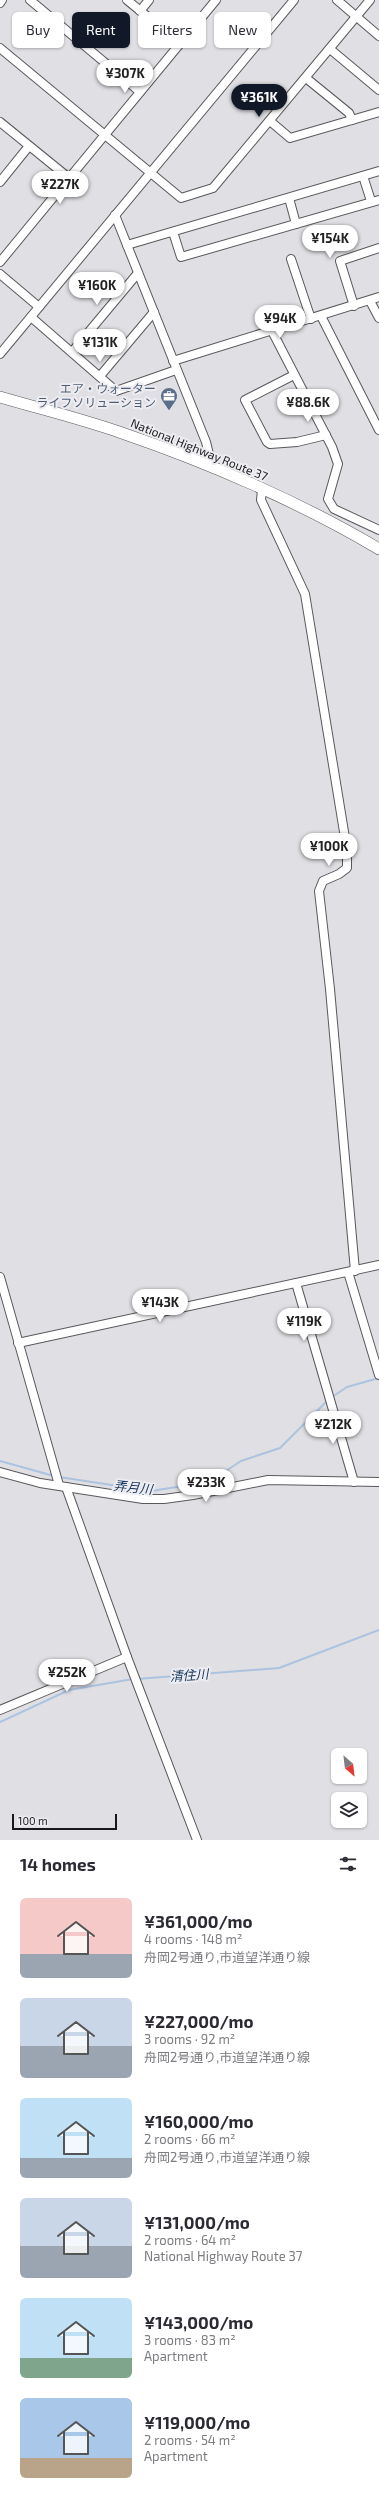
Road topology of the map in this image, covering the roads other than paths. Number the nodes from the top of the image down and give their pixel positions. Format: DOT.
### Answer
graph roads {
  1 [pos="2,0"];
  2 [pos="30,0"];
  3 [pos="127,0"];
  4 [pos="149,0"];
  5 [pos="216,0"];
  6 [pos="294,0"];
  7 [pos="337,0"];
  8 [pos="370,0"];
  9 [pos="0,3"];
  10 [pos="140,11"];
  11 [pos="206,12"];
  12 [pos="357,17"];
  13 [pos="379,36"];
  14 [pos="0,48"];
  15 [pos="176,48"];
  16 [pos="330,50"];
  17 [pos="306,78"];
  18 [pos="379,90"];
  19 [pos="140,92"];
  20 [pos="379,112"];
  21 [pos="352,120"];
  22 [pos="270,121"];
  23 [pos="0,122"];
  24 [pos="104,134"];
  25 [pos="29,146"];
  26 [pos="379,171"];
  27 [pos="150,173"];
  28 [pos="363,176"];
  29 [pos="69,178"];
  30 [pos="0,182"];
  31 [pos="289,198"];
  32 [pos="375,200"];
  33 [pos="115,215"];
  34 [pos="296,224"];
  35 [pos="173,232"];
  36 [pos="128,245"];
  37 [pos="379,248"];
  38 [pos="292,259"];
  39 [pos="0,262"];
  40 [pos="138,273"];
  41 [pos="0,274"];
  42 [pos="379,297"];
  43 [pos="370,301"];
  44 [pos="354,306"];
  45 [pos="39,307"];
  46 [pos="154,312"];
  47 [pos="321,316"];
  48 [pos="31,317"];
  49 [pos="379,318"];
  50 [pos="311,319"];
  51 [pos="272,331"];
  52 [pos="72,352"];
  53 [pos="0,354"];
  54 [pos="173,361"];
  55 [pos="176,370"];
  56 [pos="294,375"];
  57 [pos="100,376"];
  58 [pos="0,397"];
  59 [pos="379,430"];
  60 [pos="326,435"];
  61 [pos="212,467"];
  62 [pos="262,490"];
  63 [pos="379,530"];
  64 [pos="379,549"];
  65 [pos="379,1266"];
  66 [pos="351,1271"];
  67 [pos="0,1277"];
  68 [pos="296,1283"];
  69 [pos="18,1343"];
  70 [pos="379,1374"];
  71 [pos="0,1472"];
  72 [pos="354,1482"];
  73 [pos="379,1482"];
  74 [pos="63,1486"];
  75 [pos="127,1657"];
  76 [pos="0,1710"];
  77 [pos="197,1840"];
  1 -- 9 [label="street"];
  2 -- 19 [label="street"];
  3 -- 10 [label="street"];
  4 -- 10 [label="street"];
  5 -- 11 [label="street"];
  6 -- 27 [label="street"];
  7 -- 12 [label="street"];
  8 -- 12 [label="street"];
  12 -- 13 [label="street"];
  12 -- 16 [label="street"];
  14 -- 24 [label="street"];
  15 -- 19 [label="street"];
  16 -- 17 [label="street"];
  16 -- 18 [label="street"];
  17 -- 21 [label="street"];
  17 -- 22 [label="street"];
  19 -- 24 [label="street"];
  20 -- 21 [label="street"];
  21 -- 22 [label="street"];
  22 -- 27 [label="street"];
  23 -- 25 [label="street"];
  24 -- 27 [label="street"];
  24 -- 29 [label="street"];
  25 -- 29 [label="street"];
  25 -- 30 [label="street"];
  26 -- 28 [label="street"];
  27 -- 33 [label="street"];
  28 -- 31 [label="street"];
  28 -- 32 [label="street"];
  29 -- 39 [label="street"];
  31 -- 34 [label="street"];
  31 -- 35 [label="street"];
  32 -- 34 [label="street"];
  33 -- 36 [label="street"];
  33 -- 45 [label="street"];
  34 -- 35 [label="street"];
  35 -- 36 [label="street"];
  36 -- 40 [label="street"];
  37 -- 44 [label="street"];
  38 -- 50 [label="street"];
  40 -- 46 [label="street"];
  40 -- 52 [label="street"];
  41 -- 45 [label="street"];
  42 -- 43 [label="street"];
  43 -- 44 [label="street"];
  43 -- 49 [label="street"];
  44 -- 47 [label="street"];
  45 -- 48 [label="street"];
  46 -- 54 [label="street"];
  46 -- 57 [label="street"];
  47 -- 50 [label="street"];
  47 -- 59 [label="street"];
  48 -- 52 [label="street"];
  48 -- 53 [label="street"];
  50 -- 51 [label="street"];
  51 -- 54 [label="street"];
  51 -- 56 [label="street"];
  52 -- 57 [label="street"];
  54 -- 55 [label="street"];
  55 -- 57 [label="street"];
  55 -- 61 [label="street"];
  56 -- 60 [label="street"];
  56 -- 60 [label="street"];
  58 -- 61 [label="highway, National Highway Route 37"];
  60 -- 63 [label="street"];
  61 -- 62 [label="highway, National Highway Route 37"];
  62 -- 64 [label="highway, National Highway Route 37"];
  62 -- 66 [label="street"];
  65 -- 66 [label="street"];
  66 -- 68 [label="street"];
  66 -- 70 [label="street"];
  67 -- 69 [label="street"];
  68 -- 69 [label="street"];
  68 -- 72 [label="street"];
  69 -- 74 [label="street"];
  71 -- 74 [label="street"];
  72 -- 73 [label="street"];
  72 -- 74 [label="street"];
  74 -- 75 [label="street"];
  75 -- 76 [label="street"];
  75 -- 77 [label="street"];
}
